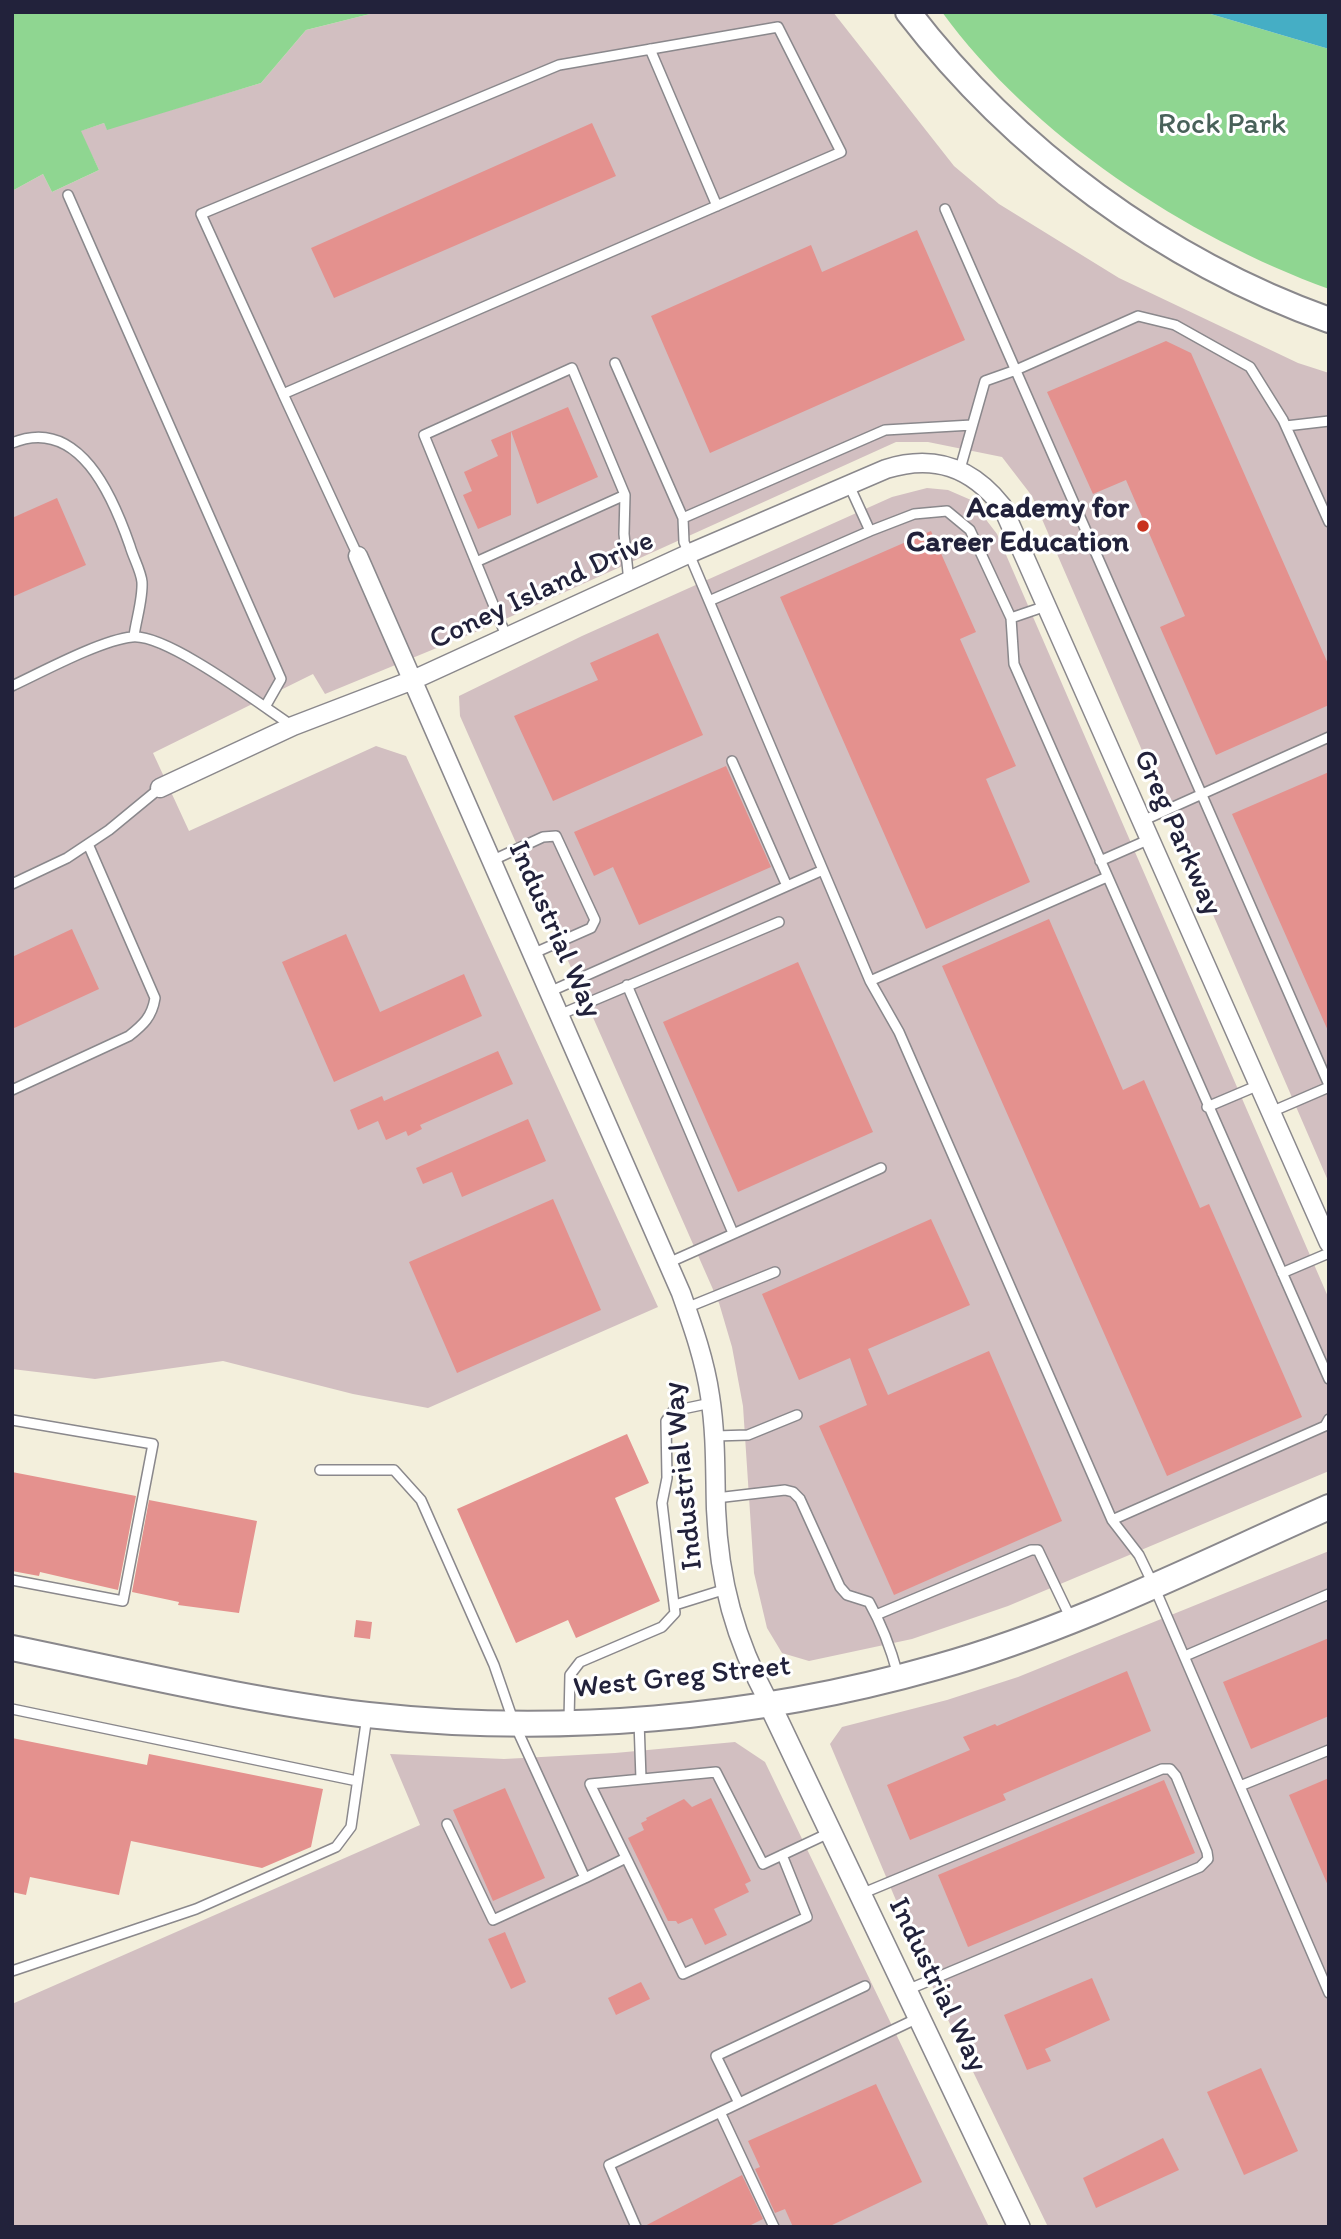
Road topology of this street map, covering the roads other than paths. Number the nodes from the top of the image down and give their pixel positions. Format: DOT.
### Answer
graph roads {
  1 [pos="908,12"];
  2 [pos="650,49"];
  3 [pos="68,195"];
  4 [pos="717,206"];
  5 [pos="946,209"];
  6 [pos="1329,320"];
  7 [pos="615,363"];
  8 [pos="1016,370"];
  9 [pos="283,394"];
  10 [pos="1329,421"];
  11 [pos="972,425"];
  12 [pos="1286,426"];
  13 [pos="12,443"];
  14 [pos="956,468"];
  15 [pos="849,485"];
  16 [pos="625,495"];
  17 [pos="683,518"];
  18 [pos="1329,522"];
  19 [pos="870,531"];
  20 [pos="688,554"];
  21 [pos="358,556"];
  22 [pos="476,562"];
  23 [pos="629,582"];
  24 [pos="709,601"];
  25 [pos="1046,606"];
  26 [pos="1011,618"];
  27 [pos="134,636"];
  28 [pos="507,638"];
  29 [pos="413,680"];
  30 [pos="12,686"];
  31 [pos="265,707"];
  32 [pos="293,726"];
  33 [pos="1329,737"];
  34 [pos="732,761"];
  35 [pos="160,788"];
  36 [pos="1201,794"];
  37 [pos="1142,821"];
  38 [pos="1150,839"];
  39 [pos="88,844"];
  40 [pos="491,861"];
  41 [pos="1100,861"];
  42 [pos="823,870"];
  43 [pos="1107,877"];
  44 [pos="12,884"];
  45 [pos="787,886"];
  46 [pos="779,922"];
  47 [pos="532,954"];
  48 [pos="870,981"];
  49 [pos="627,985"];
  50 [pos="549,992"];
  51 [pos="559,1015"];
  52 [pos="1258,1085"];
  53 [pos="1329,1086"];
  54 [pos="12,1090"];
  55 [pos="1208,1107"];
  56 [pos="1271,1112"];
  57 [pos="881,1168"];
  58 [pos="733,1233"];
  59 [pos="1329,1243"];
  60 [pos="1329,1253"];
  61 [pos="668,1263"];
  62 [pos="775,1272"];
  63 [pos="1283,1273"];
  64 [pos="686,1308"];
  65 [pos="1329,1379"];
  66 [pos="711,1404"];
  67 [pos="797,1415"];
  68 [pos="1329,1419"];
  69 [pos="12,1420"];
  70 [pos="715,1436"];
  71 [pos="320,1470"];
  72 [pos="716,1497"];
  73 [pos="1329,1507"];
  74 [pos="1112,1520"];
  75 [pos="12,1580"];
  76 [pos="1153,1584"];
  77 [pos="726,1589"];
  78 [pos="1329,1594"];
  79 [pos="675,1605"];
  80 [pos="876,1615"];
  81 [pos="1072,1621"];
  82 [pos="12,1648"];
  83 [pos="1185,1656"];
  84 [pos="898,1677"];
  85 [pos="769,1703"];
  86 [pos="12,1709"];
  87 [pos="367,1714"];
  88 [pos="639,1720"];
  89 [pos="513,1723"];
  90 [pos="569,1723"];
  91 [pos="1329,1749"];
  92 [pos="641,1779"];
  93 [pos="357,1781"];
  94 [pos="1240,1786"];
  95 [pos="447,1824"];
  96 [pos="831,1832"];
  97 [pos="782,1855"];
  98 [pos="626,1858"];
  99 [pos="585,1878"];
  100 [pos="861,1894"];
  101 [pos="12,1971"];
  102 [pos="866,1986"];
  103 [pos="907,1990"];
  104 [pos="1329,1993"];
  105 [pos="919,2017"];
  106 [pos="739,2103"];
  107 [pos="720,2112"];
  108 [pos="636,2227"];
  109 [pos="774,2227"];
  110 [pos="1020,2227"];
  1 -- 6 [label="main road"];
  2 -- 4 [label="lane"];
  2 -- 4 [label="lane"];
  2 -- 9 [label="lane"];
  3 -- 31 [label="lane"];
  4 -- 9 [label="lane"];
  5 -- 8 [label="lane"];
  7 -- 17 [label="lane"];
  8 -- 11 [label="lane"];
  8 -- 12 [label="lane"];
  8 -- 36 [label="lane"];
  9 -- 21 [label="lane"];
  10 -- 12 [label="lane"];
  11 -- 14 [label="lane"];
  11 -- 17 [label="lane"];
  12 -- 18 [label="lane"];
  13 -- 27 [label="lane"];
  14 -- 15 [label="street, Coney Island Drive"];
  14 -- 25 [label="street, Greg Parkway"];
  15 -- 19 [label="lane"];
  15 -- 20 [label="street, Coney Island Drive"];
  16 -- 22 [label="lane"];
  16 -- 22 [label="lane"];
  16 -- 23 [label="lane"];
  17 -- 20 [label="lane"];
  19 -- 24 [label="lane"];
  19 -- 26 [label="lane"];
  20 -- 23 [label="street, Coney Island Drive"];
  20 -- 24 [label="lane"];
  21 -- 29 [label="street, Industrial Way"];
  22 -- 28 [label="lane"];
  23 -- 28 [label="street, Coney Island Drive"];
  24 -- 42 [label="lane"];
  25 -- 26 [label="lane"];
  25 -- 37 [label="street, Greg Parkway"];
  26 -- 41 [label="lane"];
  27 -- 30 [label="lane"];
  27 -- 31 [label="lane"];
  28 -- 29 [label="street, Coney Island Drive"];
  29 -- 32 [label="street, Coney Island Drive"];
  29 -- 40 [label="street, Industrial Way"];
  31 -- 32 [label="lane"];
  32 -- 35 [label="street, Coney Island Drive"];
  33 -- 36 [label="lane"];
  34 -- 45 [label="lane"];
  35 -- 39 [label="lane"];
  36 -- 37 [label="lane"];
  36 -- 53 [label="lane"];
  37 -- 38 [label="street, Greg Parkway"];
  38 -- 41 [label="lane"];
  38 -- 52 [label="street, Greg Parkway"];
  39 -- 44 [label="lane"];
  39 -- 54 [label="lane"];
  40 -- 47 [label="street, Industrial Way"];
  40 -- 47 [label="lane"];
  41 -- 43 [label="lane"];
  42 -- 45 [label="lane"];
  42 -- 48 [label="lane"];
  43 -- 48 [label="lane"];
  43 -- 55 [label="lane"];
  45 -- 50 [label="lane"];
  46 -- 49 [label="lane"];
  47 -- 50 [label="street, Industrial Way"];
  48 -- 74 [label="lane"];
  49 -- 51 [label="lane"];
  49 -- 58 [label="lane"];
  50 -- 51 [label="street, Industrial Way"];
  51 -- 61 [label="street, Industrial Way"];
  52 -- 55 [label="lane"];
  52 -- 56 [label="street, Greg Parkway"];
  53 -- 56 [label="lane"];
  55 -- 63 [label="lane"];
  56 -- 59 [label="street, Greg Parkway"];
  57 -- 58 [label="lane"];
  58 -- 61 [label="lane"];
  60 -- 63 [label="lane"];
  61 -- 64 [label="street, Industrial Way"];
  62 -- 64 [label="lane"];
  63 -- 65 [label="lane"];
  64 -- 66 [label="street, Industrial Way"];
  66 -- 70 [label="street, Industrial Way"];
  66 -- 79 [label="lane"];
  67 -- 70 [label="lane"];
  68 -- 74 [label="lane"];
  69 -- 75 [label="lane"];
  70 -- 72 [label="street, Industrial Way"];
  71 -- 89 [label="lane"];
  72 -- 77 [label="street, Industrial Way"];
  72 -- 80 [label="lane"];
  73 -- 76 [label="main road, West Greg Street"];
  74 -- 76 [label="lane"];
  76 -- 81 [label="main road, West Greg Street"];
  76 -- 83 [label="lane"];
  77 -- 79 [label="lane"];
  77 -- 85 [label="street, Industrial Way"];
  78 -- 83 [label="lane"];
  79 -- 90 [label="lane"];
  80 -- 81 [label="lane"];
  80 -- 84 [label="lane"];
  81 -- 84 [label="main road, West Greg Street"];
  82 -- 87 [label="main road, West Greg Street"];
  83 -- 94 [label="lane"];
  84 -- 85 [label="main road, West Greg Street"];
  85 -- 88 [label="main road, West Greg Street"];
  85 -- 96 [label="street, Industrial Way"];
  86 -- 93 [label="lane"];
  87 -- 89 [label="main road, West Greg Street"];
  87 -- 93 [label="lane"];
  88 -- 90 [label="main road, West Greg Street"];
  88 -- 92 [label="lane"];
  89 -- 90 [label="main road, West Greg Street"];
  89 -- 99 [label="lane"];
  91 -- 94 [label="lane"];
  92 -- 97 [label="lane"];
  92 -- 98 [label="lane"];
  93 -- 101 [label="lane"];
  94 -- 104 [label="lane"];
  95 -- 99 [label="lane"];
  96 -- 97 [label="lane"];
  96 -- 100 [label="street, Industrial Way"];
  97 -- 98 [label="lane"];
  98 -- 99 [label="lane"];
  100 -- 103 [label="street, Industrial Way"];
  100 -- 103 [label="lane"];
  102 -- 106 [label="lane"];
  103 -- 105 [label="street, Industrial Way"];
  105 -- 106 [label="lane"];
  105 -- 110 [label="street, Industrial Way"];
  106 -- 107 [label="lane"];
  107 -- 108 [label="lane"];
  107 -- 109 [label="lane"];
}
